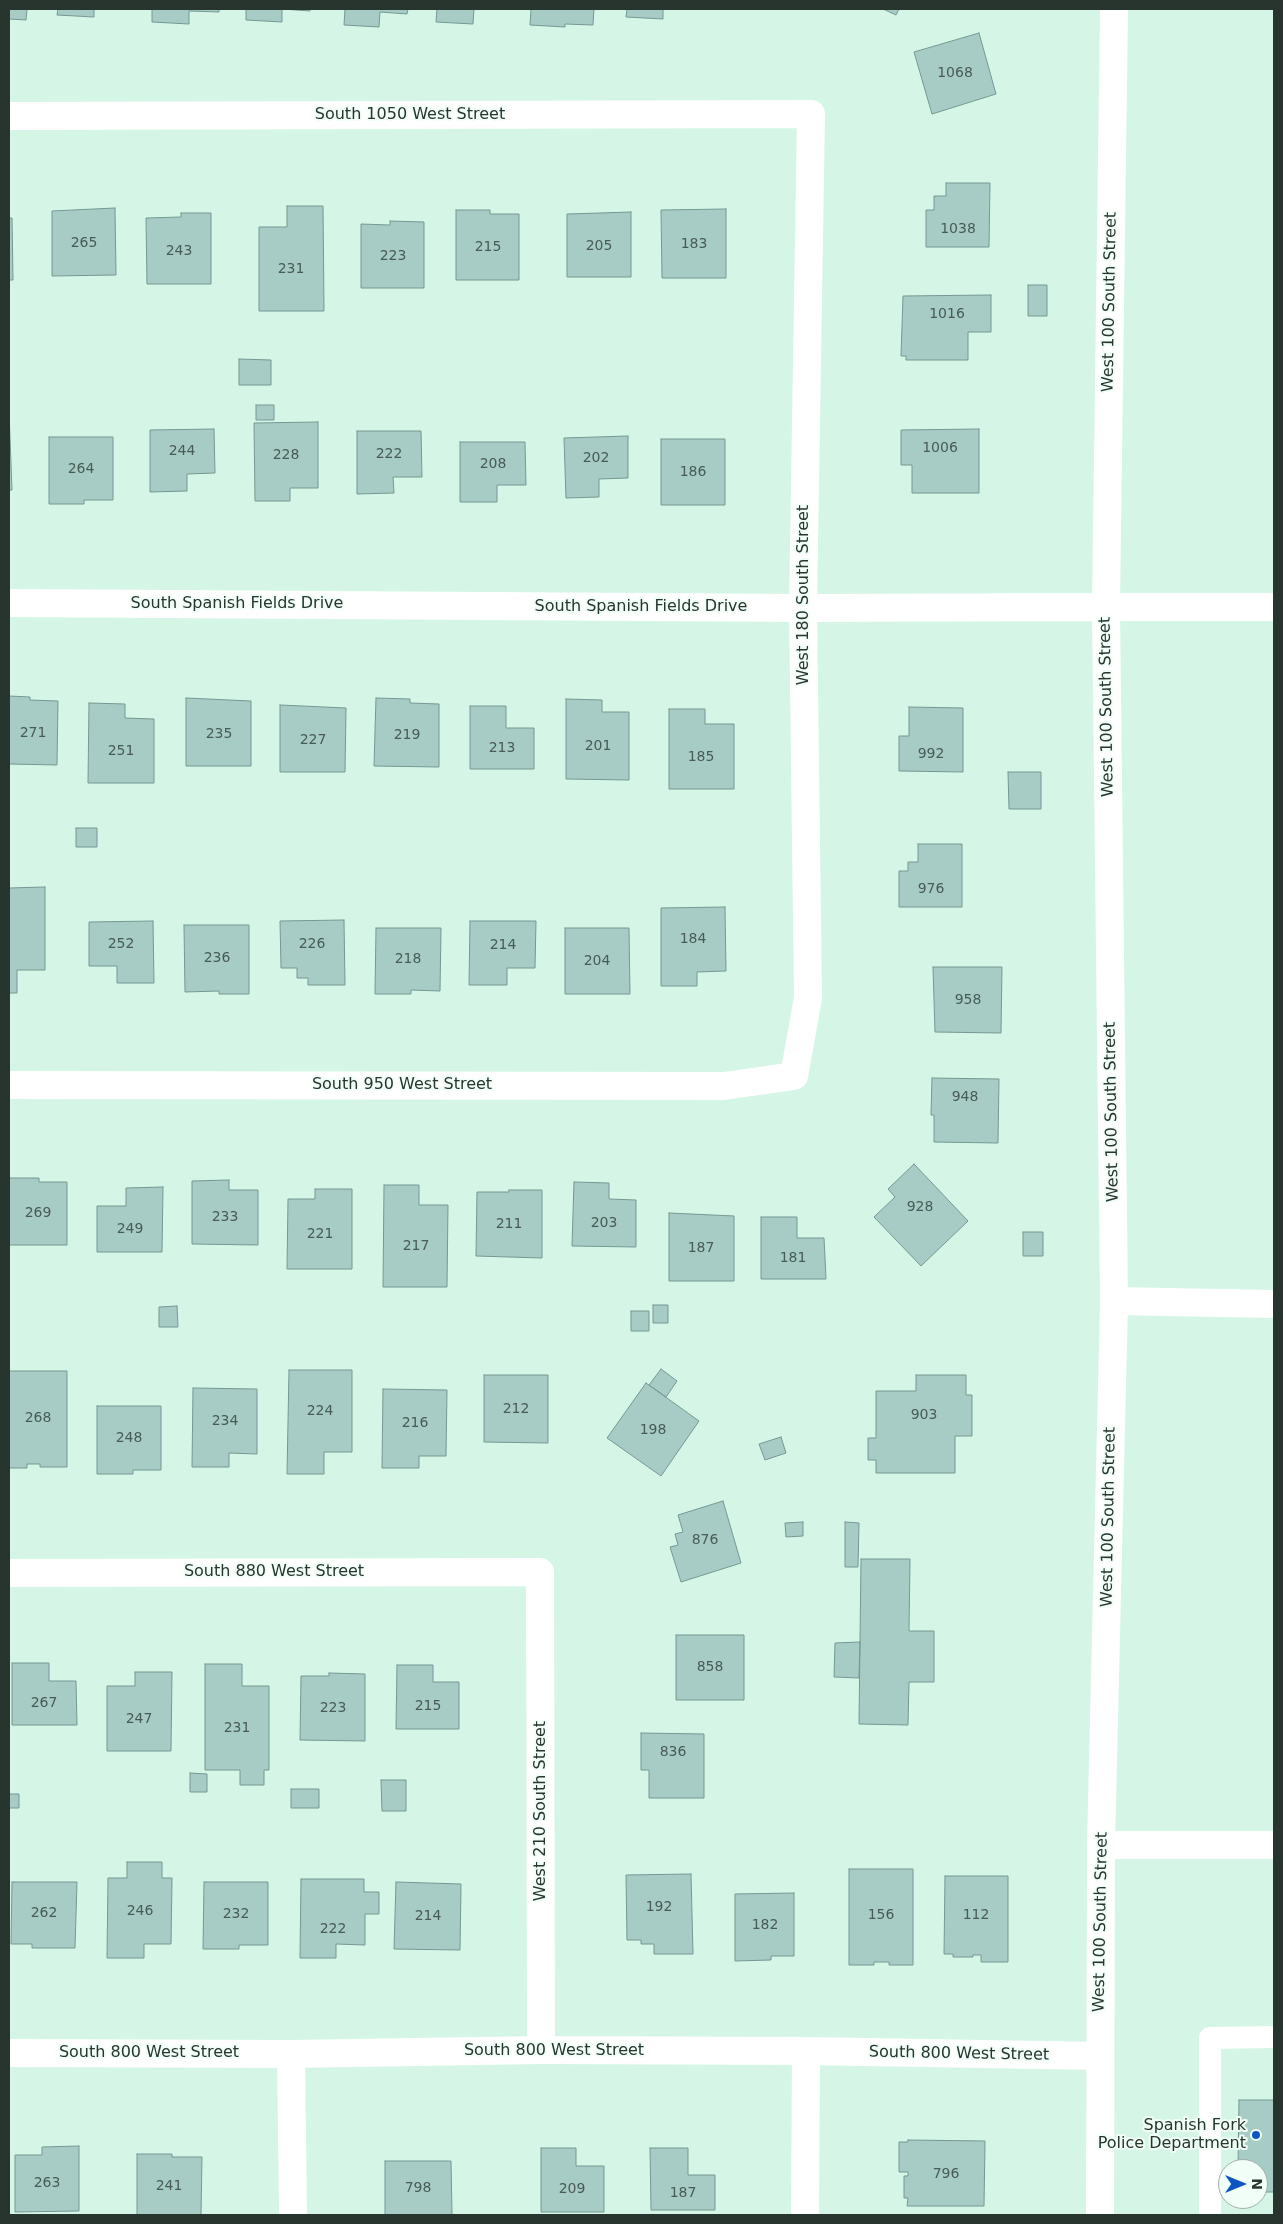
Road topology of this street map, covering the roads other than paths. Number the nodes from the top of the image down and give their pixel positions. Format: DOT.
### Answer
graph roads {
  1 [pos="1114,9"];
  2 [pos="811,114"];
  3 [pos="9,116"];
  4 [pos="9,603"];
  5 [pos="1106,607"];
  6 [pos="1274,607"];
  7 [pos="802,608"];
  8 [pos="794,1076"];
  9 [pos="9,1085"];
  10 [pos="1114,1301"];
  11 [pos="1274,1304"];
  12 [pos="540,1572"];
  13 [pos="9,1573"];
  14 [pos="1101,1845"];
  15 [pos="1274,1845"];
  16 [pos="1274,2037"];
  17 [pos="541,2050"];
  18 [pos="806,2051"];
  19 [pos="9,2053"];
  20 [pos="291,2054"];
  21 [pos="1100,2056"];
  22 [pos="293,2215"];
  23 [pos="805,2215"];
  24 [pos="1100,2215"];
  25 [pos="1210,2215"];
  1 -- 5 [label="street, West 100 South Street"];
  2 -- 3 [label="street, South 1050 West Street"];
  2 -- 7 [label="street, West 180 South Street"];
  4 -- 7 [label="street, South Spanish Fields Drive"];
  5 -- 6 [label="street, South Spanish Fields Drive"];
  5 -- 7 [label="street, South Spanish Fields Drive"];
  5 -- 10 [label="street, West 100 South Street"];
  7 -- 8 [label="street, West 180 South Street"];
  8 -- 9 [label="street, South 950 West Street"];
  10 -- 11 [label="street"];
  10 -- 14 [label="street, West 100 South Street"];
  12 -- 13 [label="street, South 880 West Street"];
  12 -- 17 [label="street, West 210 South Street"];
  14 -- 15 [label="street"];
  14 -- 21 [label="street, West 100 South Street"];
  16 -- 25 [label="lane"];
  17 -- 18 [label="street, South 800 West Street"];
  17 -- 20 [label="street, South 800 West Street"];
  18 -- 21 [label="street, South 800 West Street"];
  18 -- 23 [label="street"];
  19 -- 20 [label="street, South 800 West Street"];
  20 -- 22 [label="street"];
  21 -- 24 [label="street, West 100 South Street"];
}
